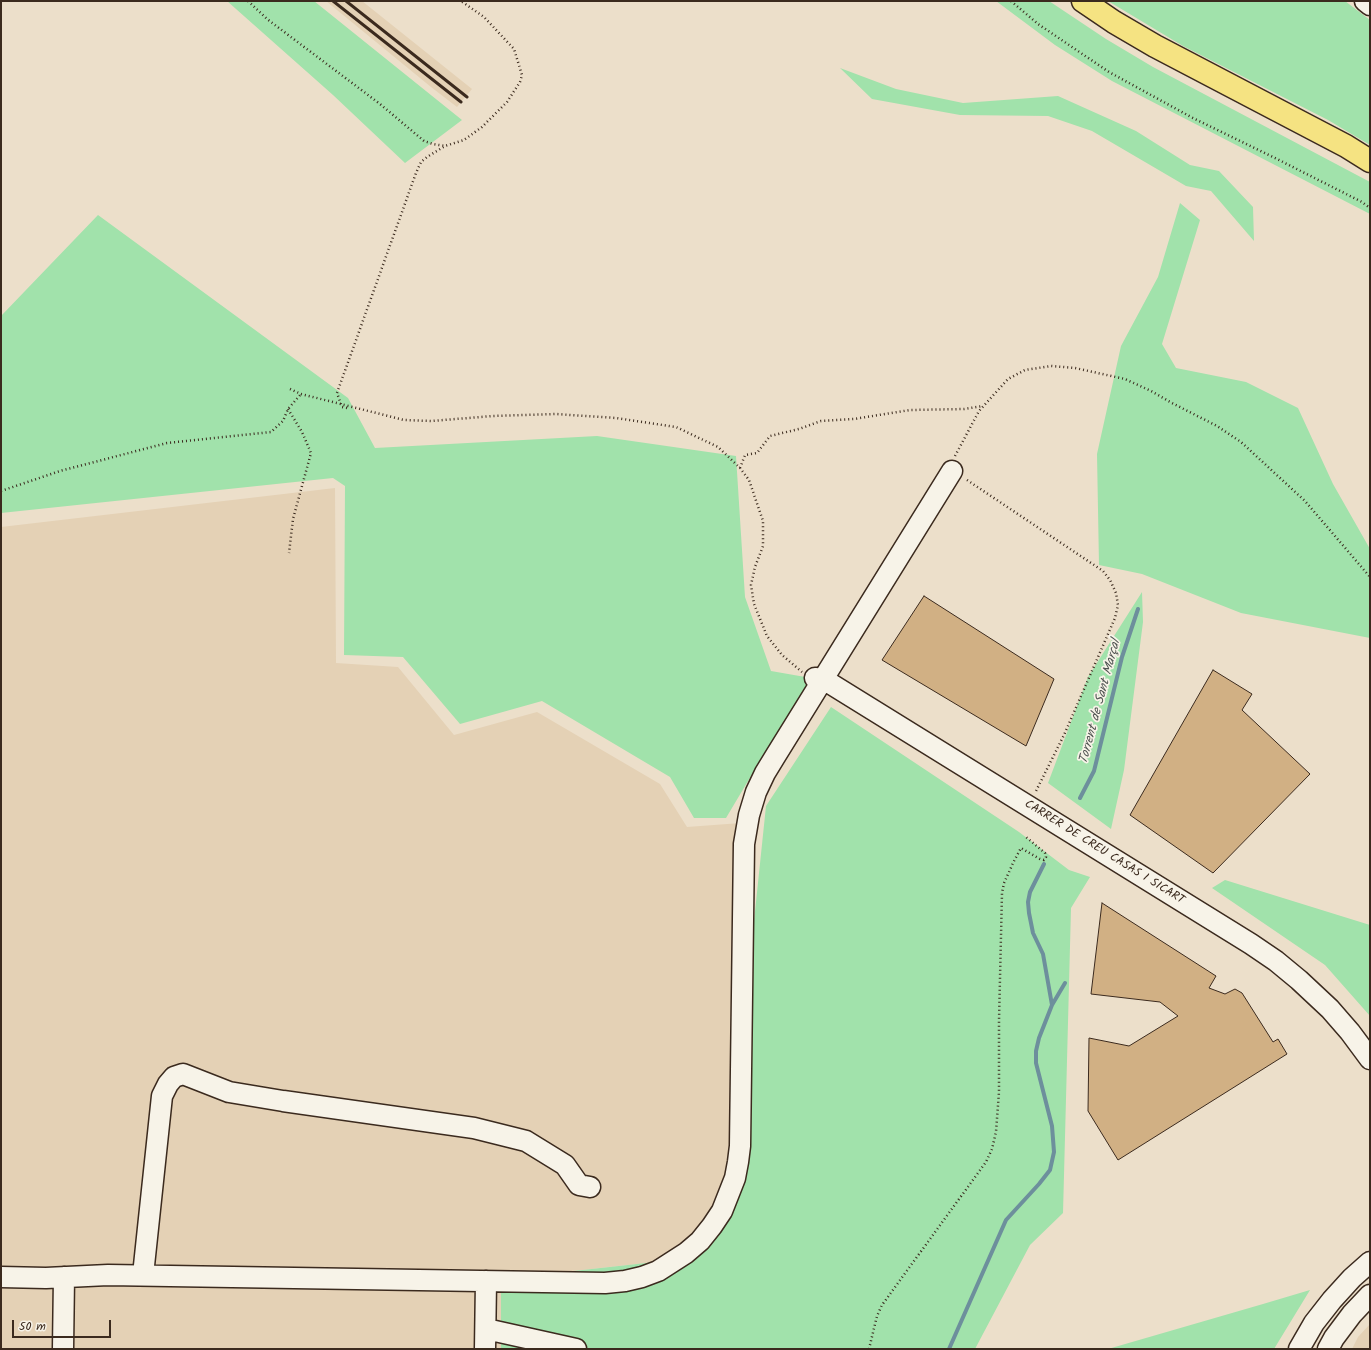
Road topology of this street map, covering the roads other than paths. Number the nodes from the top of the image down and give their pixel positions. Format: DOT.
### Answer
graph roads {
  1 [pos="1083,1"];
  2 [pos="1365,1"];
  3 [pos="1370,5"];
  4 [pos="1370,161"];
  5 [pos="959,475"];
  6 [pos="819,678"];
  7 [pos="1370,1059"];
  8 [pos="590,1187"];
  9 [pos="1370,1262"];
  10 [pos="143,1276"];
  11 [pos="1,1277"];
  12 [pos="64,1277"];
  13 [pos="486,1281"];
  14 [pos="1370,1294"];
  15 [pos="486,1330"];
  16 [pos="63,1349"];
  17 [pos="485,1349"];
  18 [pos="576,1349"];
  19 [pos="1299,1349"];
  20 [pos="1328,1349"];
  1 -- 4 [label="highway"];
  2 -- 3 [label="street"];
  5 -- 6 [label="street"];
  6 -- 7 [label="street, CARRER DE CREU CASAS I SICART"];
  6 -- 13 [label="street"];
  8 -- 10 [label="street"];
  9 -- 19 [label="street"];
  10 -- 12 [label="street"];
  10 -- 13 [label="street"];
  11 -- 12 [label="street"];
  12 -- 16 [label="street"];
  13 -- 15 [label="street"];
  14 -- 20 [label="street"];
  15 -- 17 [label="street"];
  15 -- 18 [label="street"];
}
